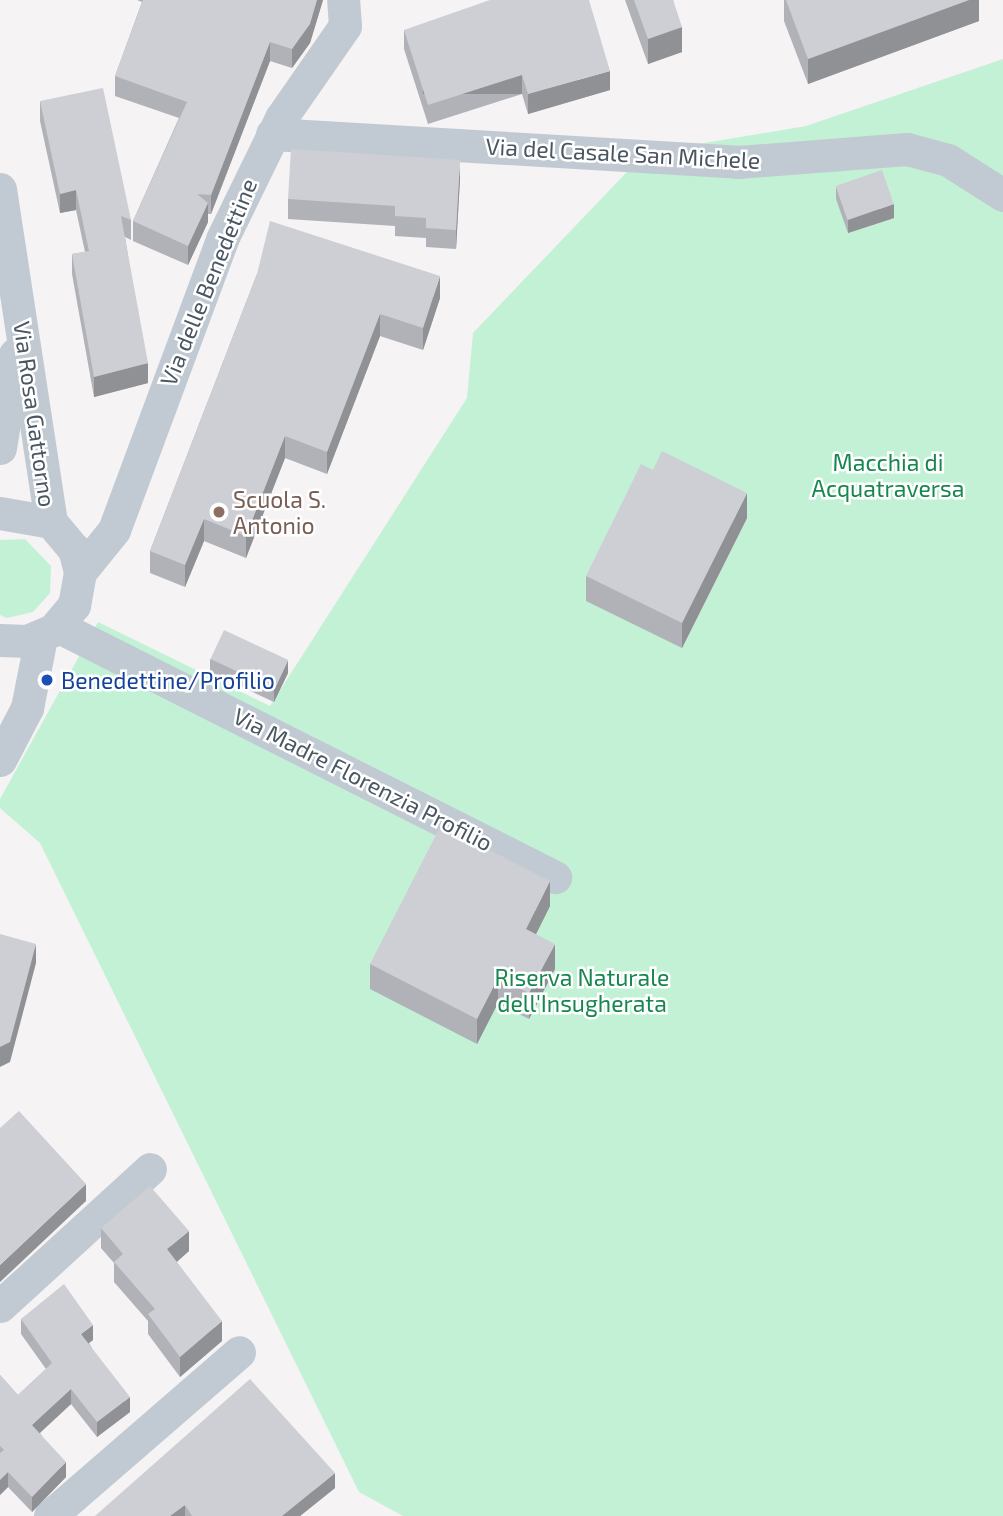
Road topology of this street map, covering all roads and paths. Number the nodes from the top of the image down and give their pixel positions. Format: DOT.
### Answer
graph roads {
  1 [pos="343,0"];
  2 [pos="272,134"];
  3 [pos="0,189"];
  4 [pos="1003,195"];
  5 [pos="20,306"];
  6 [pos="0,448"];
  7 [pos="0,513"];
  8 [pos="51,522"];
  9 [pos="80,572"];
  10 [pos="49,632"];
  11 [pos="0,640"];
  12 [pos="0,760"];
  13 [pos="555,877"];
  14 [pos="150,1169"];
  15 [pos="0,1306"];
  16 [pos="239,1352"];
  17 [pos="50,1516"];
  1 -- 2 [label="street, Via delle Benedettine"];
  2 -- 4 [label="street, Via del Casale San Michele"];
  2 -- 9 [label="street, Via delle Benedettine"];
  3 -- 5 [label="street, Via Rosa Gattorno"];
  5 -- 6 [label="street, Via Rosa Gattorno"];
  5 -- 8 [label="street, Via Rosa Gattorno"];
  7 -- 8 [label="street"];
  8 -- 9 [label="street"];
  9 -- 10 [label="street"];
  10 -- 11 [label="street"];
  10 -- 12 [label="street"];
  10 -- 13 [label="street, Via Madre Florenzia Profilio"];
  14 -- 15 [label="street"];
  16 -- 17 [label="street"];
}
